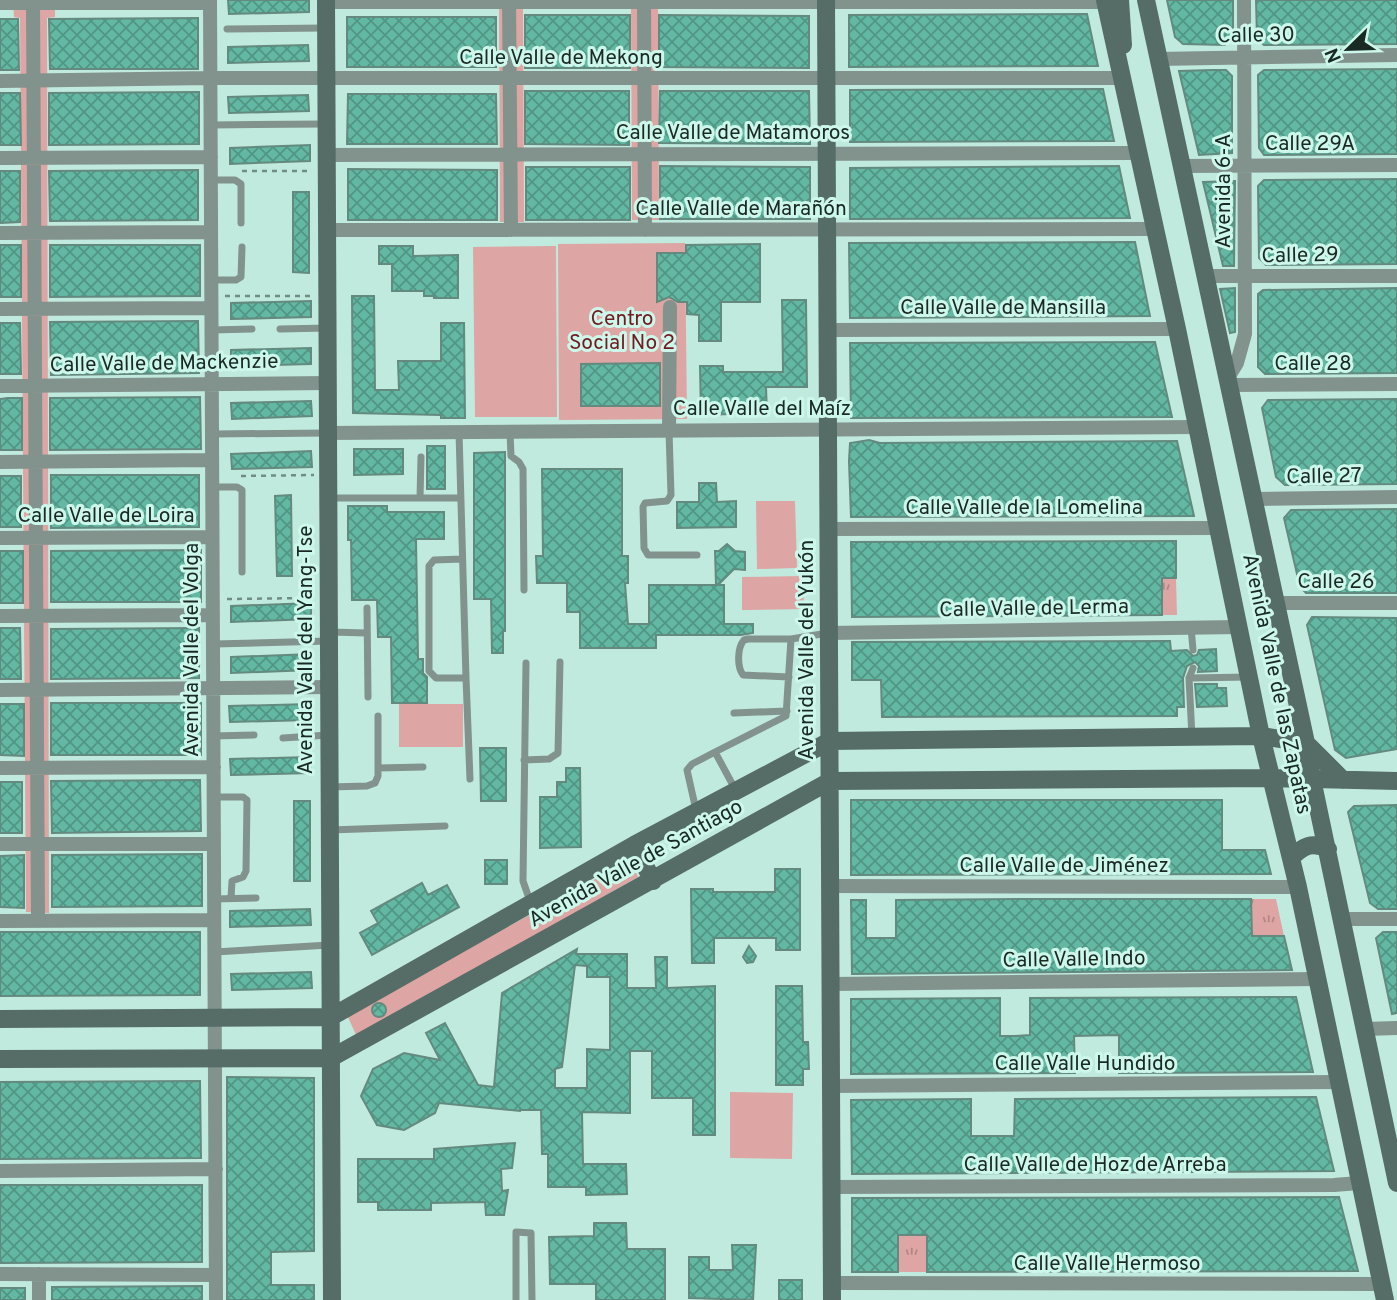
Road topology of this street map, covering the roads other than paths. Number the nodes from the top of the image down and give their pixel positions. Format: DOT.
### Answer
graph roads {
  1 [pos="1134,0"];
  2 [pos="1146,0"];
  3 [pos="1244,0"];
  4 [pos="326,1"];
  5 [pos="509,1"];
  6 [pos="644,1"];
  7 [pos="827,1"];
  8 [pos="1110,1"];
  9 [pos="5,2"];
  10 [pos="63,2"];
  11 [pos="210,2"];
  12 [pos="33,4"];
  13 [pos="327,28"];
  14 [pos="227,29"];
  15 [pos="1397,55"];
  16 [pos="1244,56"];
  17 [pos="1157,59"];
  18 [pos="210,78"];
  19 [pos="644,78"];
  20 [pos="827,78"];
  21 [pos="1122,78"];
  22 [pos="327,79"];
  23 [pos="510,79"];
  24 [pos="0,81"];
  25 [pos="34,81"];
  26 [pos="327,124"];
  27 [pos="210,125"];
  28 [pos="1138,153"];
  29 [pos="827,154"];
  30 [pos="510,155"];
  31 [pos="644,155"];
  32 [pos="211,157"];
  33 [pos="0,158"];
  34 [pos="34,158"];
  35 [pos="327,163"];
  36 [pos="1397,165"];
  37 [pos="1181,166"];
  38 [pos="1245,166"];
  39 [pos="211,180"];
  40 [pos="241,223"];
  41 [pos="1155,229"];
  42 [pos="327,230"];
  43 [pos="511,230"];
  44 [pos="645,230"];
  45 [pos="827,230"];
  46 [pos="211,232"];
  47 [pos="0,233"];
  48 [pos="34,233"];
  49 [pos="242,247"];
  50 [pos="1204,276"];
  51 [pos="1397,276"];
  52 [pos="1245,278"];
  53 [pos="211,280"];
  54 [pos="211,302"];
  55 [pos="670,307"];
  56 [pos="0,309"];
  57 [pos="35,309"];
  58 [pos="328,328"];
  59 [pos="252,329"];
  60 [pos="279,329"];
  61 [pos="1178,329"];
  62 [pos="211,330"];
  63 [pos="828,330"];
  64 [pos="1228,382"];
  65 [pos="328,383"];
  66 [pos="212,384"];
  67 [pos="1397,384"];
  68 [pos="0,386"];
  69 [pos="35,386"];
  70 [pos="1197,428"];
  71 [pos="828,430"];
  72 [pos="668,431"];
  73 [pos="458,432"];
  74 [pos="510,432"];
  75 [pos="328,433"];
  76 [pos="212,434"];
  77 [pos="421,457"];
  78 [pos="212,460"];
  79 [pos="0,462"];
  80 [pos="36,462"];
  81 [pos="212,487"];
  82 [pos="1397,497"];
  83 [pos="328,498"];
  84 [pos="420,498"];
  85 [pos="460,498"];
  86 [pos="1252,499"];
  87 [pos="1219,528"];
  88 [pos="829,529"];
  89 [pos="212,537"];
  90 [pos="0,538"];
  91 [pos="36,538"];
  92 [pos="697,555"];
  93 [pos="462,559"];
  94 [pos="242,572"];
  95 [pos="524,590"];
  96 [pos="1275,603"];
  97 [pos="1397,603"];
  98 [pos="367,608"];
  99 [pos="213,615"];
  100 [pos="0,616"];
  101 [pos="36,616"];
  102 [pos="1239,627"];
  103 [pos="1191,628"];
  104 [pos="367,633"];
  105 [pos="829,633"];
  106 [pos="329,637"];
  107 [pos="791,639"];
  108 [pos="213,644"];
  109 [pos="1194,650"];
  110 [pos="560,662"];
  111 [pos="526,663"];
  112 [pos="1193,668"];
  113 [pos="789,677"];
  114 [pos="1250,677"];
  115 [pos="466,678"];
  116 [pos="1189,678"];
  117 [pos="329,687"];
  118 [pos="213,688"];
  119 [pos="37,689"];
  120 [pos="0,690"];
  121 [pos="368,697"];
  122 [pos="786,711"];
  123 [pos="734,713"];
  124 [pos="378,716"];
  125 [pos="254,735"];
  126 [pos="329,735"];
  127 [pos="213,736"];
  128 [pos="1261,736"];
  129 [pos="283,738"];
  130 [pos="1192,738"];
  131 [pos="830,741"];
  132 [pos="1306,743"];
  133 [pos="715,752"];
  134 [pos="524,760"];
  135 [pos="214,766"];
  136 [pos="424,767"];
  137 [pos="0,768"];
  138 [pos="37,768"];
  139 [pos="378,768"];
  140 [pos="1397,771"];
  141 [pos="1271,778"];
  142 [pos="470,779"];
  143 [pos="1312,779"];
  144 [pos="1343,780"];
  145 [pos="830,781"];
  146 [pos="1370,781"];
  147 [pos="1397,781"];
  148 [pos="330,787"];
  149 [pos="735,790"];
  150 [pos="214,797"];
  151 [pos="696,811"];
  152 [pos="445,826"];
  153 [pos="330,830"];
  154 [pos="0,844"];
  155 [pos="37,844"];
  156 [pos="214,844"];
  157 [pos="634,845"];
  158 [pos="1328,849"];
  159 [pos="1291,858"];
  160 [pos="653,881"];
  161 [pos="830,886"];
  162 [pos="1298,887"];
  163 [pos="231,898"];
  164 [pos="256,898"];
  165 [pos="214,899"];
  166 [pos="531,905"];
  167 [pos="1342,919"];
  168 [pos="1397,919"];
  169 [pos="214,920"];
  170 [pos="0,921"];
  171 [pos="38,921"];
  172 [pos="330,945"];
  173 [pos="215,952"];
  174 [pos="1318,979"];
  175 [pos="831,984"];
  176 [pos="331,1017"];
  177 [pos="0,1019"];
  178 [pos="215,1019"];
  179 [pos="1364,1028"];
  180 [pos="1397,1028"];
  181 [pos="215,1058"];
  182 [pos="331,1058"];
  183 [pos="0,1059"];
  184 [pos="1339,1082"];
  185 [pos="831,1086"];
  186 [pos="1392,1139"];
  187 [pos="216,1169"];
  188 [pos="0,1171"];
  189 [pos="1359,1183"];
  190 [pos="1397,1183"];
  191 [pos="832,1187"];
  192 [pos="0,1275"];
  193 [pos="39,1275"];
  194 [pos="216,1275"];
  195 [pos="1193,1285"];
  196 [pos="832,1292"];
  197 [pos="1383,1292"];
  198 [pos="39,1300"];
  199 [pos="216,1300"];
  200 [pos="332,1300"];
  201 [pos="516,1300"];
  202 [pos="532,1300"];
  203 [pos="1193,1300"];
  1 -- 17 [label="street, Avenida Valle de las Zapatas"];
  2 -- 17 [label="street, Avenida Valle de las Zapatas"];
  3 -- 16 [label="street, Avenida 6-A"];
  4 -- 5 [label="street"];
  4 -- 13 [label="street, Avenida Valle del Yang-Tse"];
  5 -- 6 [label="street"];
  5 -- 23 [label="street"];
  6 -- 7 [label="street"];
  6 -- 19 [label="street"];
  7 -- 8 [label="street"];
  7 -- 20 [label="street, Avenida Valle del Yukón"];
  8 -- 21 [label="street, Avenida Valle de las Zapatas"];
  9 -- 12 [label="street"];
  10 -- 11 [label="street"];
  10 -- 12 [label="street"];
  11 -- 18 [label="street, Avenida Valle del Volga"];
  12 -- 25 [label="street"];
  13 -- 14 [label="lane"];
  13 -- 22 [label="street, Avenida Valle del Yang-Tse"];
  15 -- 16 [label="street, Calle 30"];
  16 -- 17 [label="street, Calle 30"];
  16 -- 38 [label="street, Avenida 6-A"];
  17 -- 37 [label="street, Avenida Valle de las Zapatas"];
  18 -- 22 [label="street, Calle Valle de Mekong"];
  18 -- 25 [label="street, Calle Valle de Mekong"];
  18 -- 27 [label="street, Avenida Valle del Volga"];
  19 -- 20 [label="street, Calle Valle de Mekong"];
  19 -- 23 [label="street, Calle Valle de Mekong"];
  19 -- 31 [label="street"];
  20 -- 21 [label="street, Calle Valle de Mekong"];
  20 -- 29 [label="street, Avenida Valle del Yukón"];
  21 -- 28 [label="street, Avenida Valle de las Zapatas"];
  22 -- 23 [label="street, Calle Valle de Mekong"];
  22 -- 26 [label="street, Avenida Valle del Yang-Tse"];
  23 -- 30 [label="street"];
  24 -- 25 [label="street, Calle Valle de Mekong"];
  25 -- 34 [label="street"];
  26 -- 27 [label="lane"];
  26 -- 35 [label="street, Avenida Valle del Yang-Tse"];
  27 -- 32 [label="street, Avenida Valle del Volga"];
  28 -- 29 [label="street, Calle Valle de Matamoros"];
  28 -- 41 [label="street, Avenida Valle de las Zapatas"];
  29 -- 31 [label="street, Calle Valle de Matamoros"];
  29 -- 45 [label="street, Avenida Valle del Yukón"];
  30 -- 31 [label="street, Calle Valle de Matamoros"];
  30 -- 35 [label="street, Calle Valle de Matamoros"];
  30 -- 43 [label="street"];
  31 -- 44 [label="street"];
  32 -- 34 [label="street"];
  32 -- 39 [label="street, Avenida Valle del Volga"];
  33 -- 34 [label="street"];
  34 -- 48 [label="street"];
  35 -- 42 [label="street, Avenida Valle del Yang-Tse"];
  36 -- 38 [label="street, Calle 29A"];
  37 -- 38 [label="street, Calle 29A"];
  37 -- 50 [label="street, Avenida Valle de las Zapatas"];
  38 -- 52 [label="street, Avenida 6-A"];
  39 -- 40 [label="lane"];
  39 -- 46 [label="street, Avenida Valle del Volga"];
  41 -- 45 [label="street, Calle Valle de Marañón"];
  41 -- 61 [label="street, Avenida Valle de las Zapatas"];
  42 -- 43 [label="street, Calle Valle de Marañón"];
  42 -- 58 [label="street, Avenida Valle del Yang-Tse"];
  43 -- 44 [label="street, Calle Valle de Marañón"];
  44 -- 45 [label="street, Calle Valle de Marañón"];
  45 -- 63 [label="street, Avenida Valle del Yukón"];
  46 -- 48 [label="street"];
  46 -- 53 [label="street, Avenida Valle del Volga"];
  47 -- 48 [label="street"];
  48 -- 57 [label="street"];
  49 -- 53 [label="lane"];
  50 -- 52 [label="street, Calle 29"];
  50 -- 64 [label="street, Avenida Valle de las Zapatas"];
  51 -- 52 [label="street, Calle 29"];
  52 -- 64 [label="street, Avenida 6-A"];
  53 -- 54 [label="street, Avenida Valle del Volga"];
  54 -- 57 [label="street"];
  54 -- 62 [label="street, Avenida Valle del Volga"];
  55 -- 72 [label="street"];
  56 -- 57 [label="street"];
  57 -- 69 [label="street"];
  58 -- 60 [label="lane"];
  58 -- 65 [label="street, Avenida Valle del Yang-Tse"];
  59 -- 62 [label="lane"];
  61 -- 63 [label="street, Calle Valle de Mansilla"];
  61 -- 70 [label="street, Avenida Valle de las Zapatas"];
  62 -- 66 [label="street, Avenida Valle del Volga"];
  63 -- 71 [label="street, Avenida Valle del Yukón"];
  64 -- 67 [label="street, Calle 28"];
  64 -- 86 [label="street, Avenida Valle de las Zapatas"];
  65 -- 66 [label="street, Calle Valle de Mackenzie"];
  65 -- 75 [label="street, Avenida Valle del Yang-Tse"];
  66 -- 69 [label="street, Calle Valle de Mackenzie"];
  66 -- 76 [label="street, Avenida Valle del Volga"];
  68 -- 69 [label="street, Calle Valle de Mackenzie"];
  69 -- 80 [label="street"];
  70 -- 71 [label="street, Calle Valle del Maíz"];
  70 -- 87 [label="street, Avenida Valle de las Zapatas"];
  71 -- 72 [label="street, Calle Valle del Maíz"];
  71 -- 88 [label="street, Avenida Valle del Yukón"];
  72 -- 74 [label="street, Calle Valle del Maíz"];
  72 -- 92 [label="lane"];
  73 -- 74 [label="street, Calle Valle del Maíz"];
  73 -- 75 [label="street, Calle Valle del Maíz"];
  73 -- 85 [label="lane"];
  74 -- 95 [label="lane"];
  75 -- 76 [label="lane"];
  75 -- 83 [label="street, Avenida Valle del Yang-Tse"];
  76 -- 78 [label="street, Avenida Valle del Volga"];
  77 -- 84 [label="lane"];
  78 -- 80 [label="street"];
  78 -- 81 [label="street, Avenida Valle del Volga"];
  79 -- 80 [label="street"];
  80 -- 91 [label="street"];
  81 -- 89 [label="street, Avenida Valle del Volga"];
  81 -- 94 [label="lane"];
  82 -- 86 [label="street, Calle 27"];
  83 -- 84 [label="lane"];
  83 -- 106 [label="street, Avenida Valle del Yang-Tse"];
  84 -- 85 [label="lane"];
  85 -- 93 [label="lane"];
  86 -- 96 [label="street, Avenida Valle de las Zapatas"];
  87 -- 88 [label="street, Calle Valle de la Lomelina"];
  87 -- 102 [label="street, Avenida Valle de las Zapatas"];
  88 -- 105 [label="street, Avenida Valle del Yukón"];
  89 -- 91 [label="street, Calle Valle de Loira"];
  89 -- 99 [label="street, Avenida Valle del Volga"];
  90 -- 91 [label="street, Calle Valle de Loira"];
  91 -- 101 [label="street"];
  93 -- 115 [label="lane"];
  93 -- 115 [label="lane"];
  96 -- 97 [label="street, Calle 26"];
  96 -- 132 [label="street, Avenida Valle de las Zapatas"];
  98 -- 104 [label="lane"];
  99 -- 101 [label="street"];
  99 -- 108 [label="street, Avenida Valle del Volga"];
  100 -- 101 [label="street"];
  101 -- 119 [label="street"];
  102 -- 103 [label="street, Calle Valle de Lerma"];
  102 -- 114 [label="street, Avenida Valle de las Zapatas"];
  103 -- 105 [label="street, Calle Valle de Lerma"];
  103 -- 109 [label="lane"];
  104 -- 106 [label="lane"];
  104 -- 121 [label="lane"];
  105 -- 107 [label="lane"];
  105 -- 131 [label="street, Avenida Valle del Yukón"];
  106 -- 108 [label="lane"];
  106 -- 117 [label="street, Avenida Valle del Yang-Tse"];
  107 -- 113 [label="lane"];
  107 -- 113 [label="lane"];
  108 -- 118 [label="street, Avenida Valle del Volga"];
  110 -- 134 [label="lane"];
  111 -- 134 [label="lane"];
  112 -- 116 [label="lane"];
  113 -- 122 [label="lane"];
  114 -- 116 [label="lane"];
  114 -- 128 [label="street, Avenida Valle de las Zapatas"];
  115 -- 142 [label="lane"];
  116 -- 130 [label="lane"];
  117 -- 118 [label="street"];
  117 -- 126 [label="street, Avenida Valle del Yang-Tse"];
  118 -- 119 [label="street"];
  118 -- 127 [label="street, Avenida Valle del Volga"];
  119 -- 120 [label="street"];
  119 -- 138 [label="street"];
  122 -- 123 [label="lane"];
  122 -- 133 [label="lane"];
  124 -- 139 [label="lane"];
  125 -- 127 [label="lane"];
  126 -- 129 [label="lane"];
  126 -- 148 [label="street, Avenida Valle del Yang-Tse"];
  127 -- 135 [label="street, Avenida Valle del Volga"];
  128 -- 130 [label="street, Avenida Valle de Santiago"];
  128 -- 132 [label="street, Avenida Valle de Santiago"];
  128 -- 141 [label="street, Avenida Valle de las Zapatas"];
  130 -- 131 [label="street, Avenida Valle de Santiago"];
  131 -- 145 [label="street, Avenida Valle del Yukón"];
  131 -- 149 [label="street, Avenida Valle de Santiago"];
  132 -- 143 [label="street, Avenida Valle de las Zapatas"];
  132 -- 144 [label="street"];
  133 -- 149 [label="lane"];
  133 -- 151 [label="lane"];
  134 -- 166 [label="lane"];
  135 -- 138 [label="street"];
  135 -- 150 [label="street, Avenida Valle del Volga"];
  136 -- 139 [label="lane"];
  137 -- 138 [label="street"];
  138 -- 155 [label="street"];
  139 -- 148 [label="lane"];
  140 -- 146 [label="street"];
  141 -- 143 [label="street, Avenida Valle de Santiago"];
  141 -- 145 [label="street, Avenida Valle de Santiago"];
  141 -- 159 [label="street, Avenida Valle de las Zapatas"];
  143 -- 144 [label="street, Avenida Valle de Santiago"];
  143 -- 158 [label="street, Avenida Valle de las Zapatas"];
  144 -- 146 [label="street, Avenida Valle de Santiago"];
  145 -- 160 [label="street, Avenida Valle de Santiago"];
  145 -- 161 [label="street, Avenida Valle del Yukón"];
  146 -- 147 [label="street, Avenida Valle de Santiago"];
  148 -- 153 [label="street, Avenida Valle del Yang-Tse"];
  149 -- 151 [label="street, Avenida Valle de Santiago"];
  150 -- 156 [label="street, Avenida Valle del Volga"];
  150 -- 163 [label="lane"];
  151 -- 157 [label="street, Avenida Valle de Santiago"];
  152 -- 153 [label="lane"];
  153 -- 172 [label="street, Avenida Valle del Yang-Tse"];
  154 -- 155 [label="street"];
  155 -- 156 [label="street"];
  155 -- 171 [label="street"];
  156 -- 165 [label="street, Avenida Valle del Volga"];
  157 -- 160 [label="street"];
  157 -- 166 [label="street, Avenida Valle de Santiago"];
  158 -- 159 [label="street"];
  158 -- 167 [label="street, Avenida Valle de las Zapatas"];
  159 -- 162 [label="street, Avenida Valle de las Zapatas"];
  160 -- 182 [label="street, Avenida Valle de Santiago"];
  161 -- 162 [label="street, Calle Valle de Jiménez"];
  161 -- 175 [label="street, Avenida Valle del Yukón"];
  162 -- 174 [label="street, Avenida Valle de las Zapatas"];
  163 -- 164 [label="lane"];
  163 -- 165 [label="lane"];
  165 -- 169 [label="street, Avenida Valle del Volga"];
  166 -- 176 [label="street, Avenida Valle de Santiago"];
  167 -- 168 [label="street"];
  167 -- 179 [label="street, Avenida Valle de las Zapatas"];
  169 -- 171 [label="street"];
  169 -- 173 [label="street, Avenida Valle del Volga"];
  170 -- 171 [label="street"];
  172 -- 173 [label="lane"];
  172 -- 176 [label="street, Avenida Valle del Yang-Tse"];
  173 -- 178 [label="street, Avenida Valle del Volga"];
  174 -- 175 [label="street, Calle Valle Indo"];
  174 -- 184 [label="street, Avenida Valle de las Zapatas"];
  175 -- 185 [label="street, Avenida Valle del Yukón"];
  176 -- 178 [label="street, Avenida Valle de Santiago"];
  176 -- 182 [label="street, Avenida Valle del Yang-Tse"];
  177 -- 178 [label="street, Avenida Valle de Santiago"];
  178 -- 181 [label="street, Avenida Valle del Volga"];
  179 -- 180 [label="street"];
  179 -- 186 [label="street, Avenida Valle de las Zapatas"];
  181 -- 182 [label="street, Avenida Valle de Santiago"];
  181 -- 183 [label="street, Avenida Valle de Santiago"];
  181 -- 187 [label="street, Avenida Valle del Volga"];
  182 -- 200 [label="street, Avenida Valle del Yang-Tse"];
  184 -- 185 [label="street, Calle Valle Hundido"];
  184 -- 189 [label="street, Avenida Valle de las Zapatas"];
  185 -- 191 [label="street, Avenida Valle del Yukón"];
  186 -- 190 [label="street, Avenida Valle de las Zapatas"];
  187 -- 188 [label="street"];
  187 -- 194 [label="street, Avenida Valle del Volga"];
  189 -- 191 [label="street, Calle Valle de Hoz de Arreba"];
  189 -- 197 [label="street, Avenida Valle de las Zapatas"];
  191 -- 196 [label="street, Avenida Valle del Yukón"];
  192 -- 193 [label="street"];
  193 -- 194 [label="street"];
  193 -- 198 [label="street"];
  194 -- 199 [label="street, Avenida Valle del Volga"];
  195 -- 196 [label="street, Calle Valle Hermoso"];
  195 -- 197 [label="street, Calle Valle Hermoso"];
  195 -- 203 [label="street"];
  201 -- 202 [label="lane"];
}
